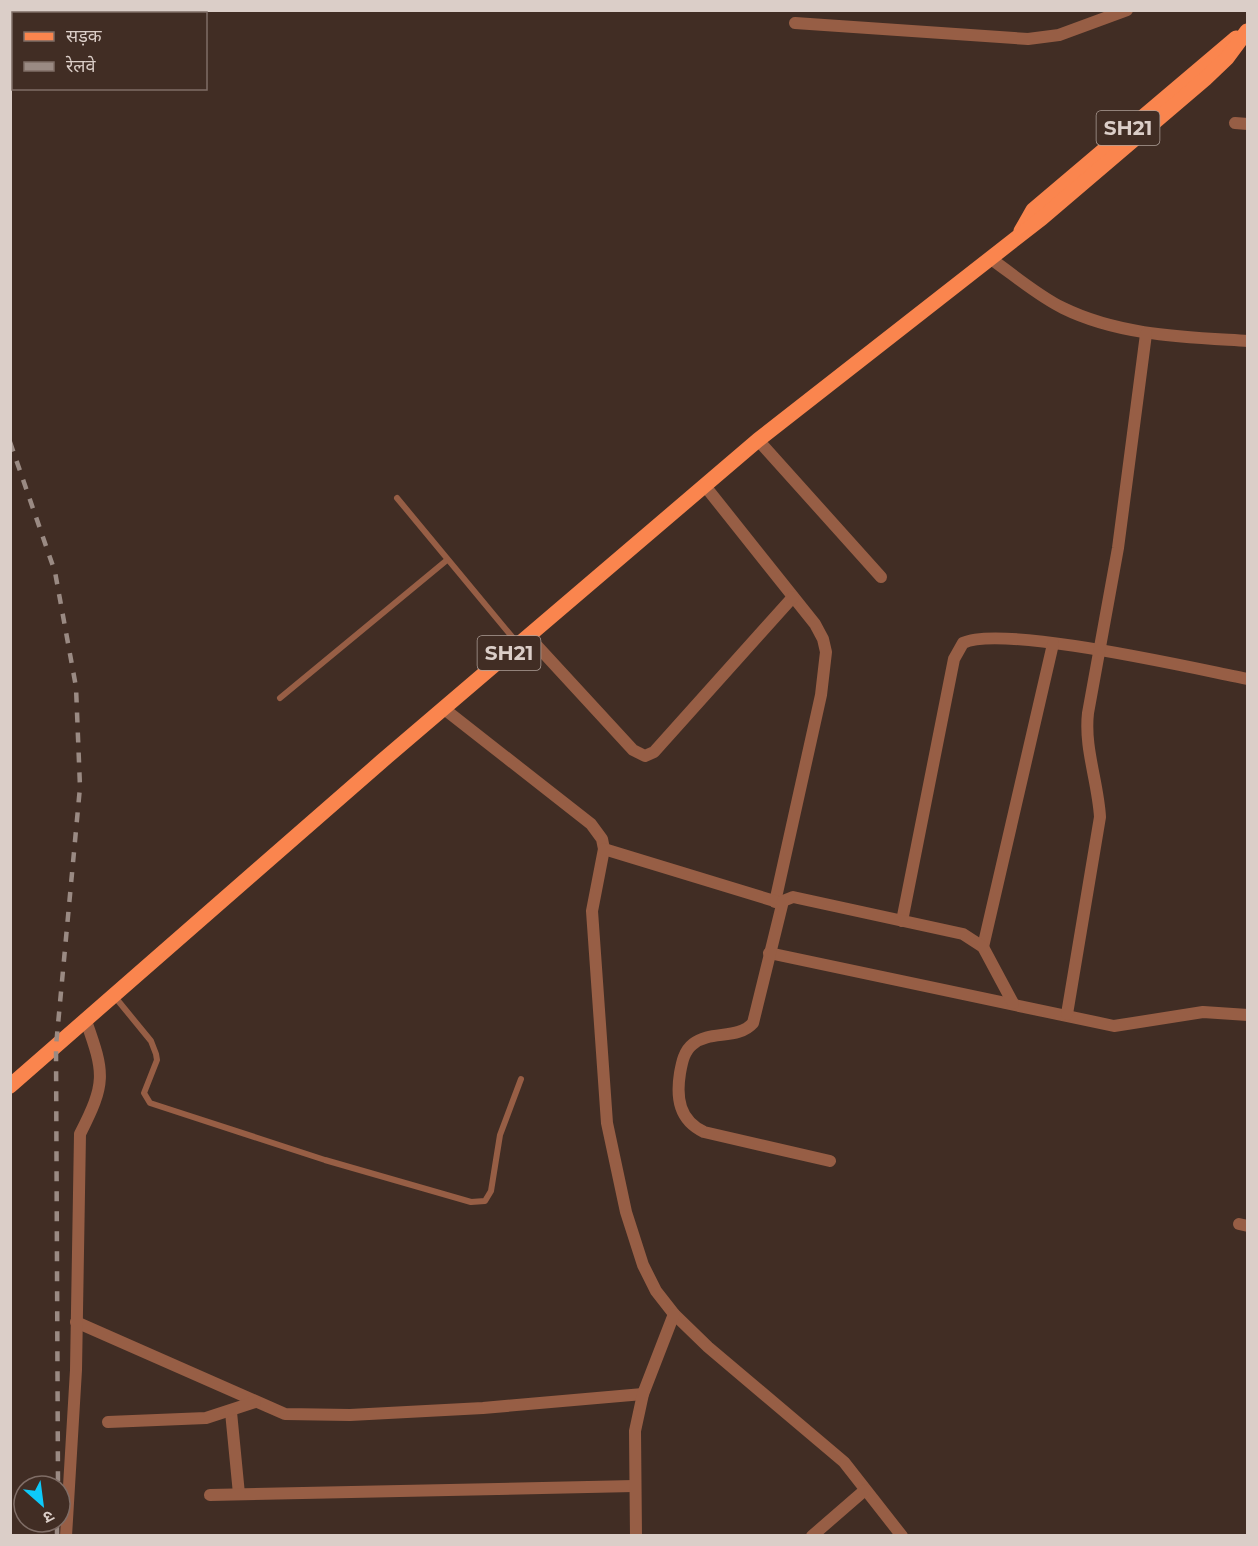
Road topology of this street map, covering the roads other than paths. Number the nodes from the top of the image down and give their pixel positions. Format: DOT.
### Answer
graph roads {
  1 [pos="1127,10"];
  2 [pos="795,23"];
  3 [pos="1247,30"];
  4 [pos="991,259"];
  5 [pos="1146,334"];
  6 [pos="1248,341"];
  7 [pos="758,440"];
  8 [pos="705,486"];
  9 [pos="397,498"];
  10 [pos="447,560"];
  11 [pos="881,577"];
  12 [pos="793,597"];
  13 [pos="523,640"];
  14 [pos="1053,644"];
  15 [pos="1099,650"];
  16 [pos="1248,679"];
  17 [pos="280,698"];
  18 [pos="443,708"];
  19 [pos="604,849"];
  20 [pos="778,902"];
  21 [pos="902,921"];
  22 [pos="983,947"];
  23 [pos="769,953"];
  24 [pos="115,997"];
  25 [pos="1013,1003"];
  26 [pos="1067,1014"];
  27 [pos="1248,1015"];
  28 [pos="86,1021"];
  29 [pos="521,1079"];
  30 [pos="10,1086"];
  31 [pos="830,1161"];
  32 [pos="674,1314"];
  33 [pos="76,1322"];
  34 [pos="643,1394"];
  35 [pos="255,1402"];
  36 [pos="231,1412"];
  37 [pos="108,1422"];
  38 [pos="634,1486"];
  39 [pos="865,1490"];
  40 [pos="238,1494"];
  41 [pos="210,1495"];
  42 [pos="66,1536"];
  43 [pos="636,1536"];
  44 [pos="812,1536"];
  45 [pos="902,1536"];
  1 -- 2 [label="street"];
  3 -- 4 [label="main road, SH21"];
  4 -- 5 [label="street"];
  4 -- 7 [label="main road, SH21"];
  5 -- 6 [label="street"];
  5 -- 15 [label="street"];
  7 -- 8 [label="main road, SH21"];
  7 -- 11 [label="street"];
  8 -- 12 [label="street"];
  8 -- 13 [label="main road, SH21"];
  9 -- 10 [label="lane"];
  10 -- 13 [label="lane"];
  10 -- 17 [label="lane"];
  12 -- 13 [label="street"];
  12 -- 20 [label="street"];
  13 -- 18 [label="main road, SH21"];
  14 -- 15 [label="street"];
  14 -- 21 [label="street"];
  14 -- 22 [label="street"];
  15 -- 16 [label="street"];
  15 -- 26 [label="street"];
  18 -- 19 [label="street"];
  18 -- 24 [label="main road, SH21"];
  19 -- 20 [label="street"];
  19 -- 32 [label="street"];
  20 -- 21 [label="street"];
  20 -- 23 [label="street"];
  21 -- 22 [label="street"];
  22 -- 25 [label="street"];
  23 -- 25 [label="street"];
  23 -- 31 [label="street"];
  24 -- 28 [label="main road, SH21"];
  24 -- 29 [label="lane"];
  25 -- 26 [label="street"];
  26 -- 27 [label="street"];
  28 -- 30 [label="main road, SH21"];
  28 -- 33 [label="street"];
  32 -- 34 [label="street"];
  32 -- 39 [label="street"];
  33 -- 35 [label="street"];
  33 -- 42 [label="street"];
  34 -- 35 [label="street"];
  34 -- 38 [label="street"];
  35 -- 36 [label="street"];
  36 -- 37 [label="street"];
  36 -- 40 [label="street"];
  38 -- 40 [label="street"];
  38 -- 43 [label="street"];
  39 -- 44 [label="street"];
  39 -- 45 [label="street"];
  40 -- 41 [label="street"];
}
